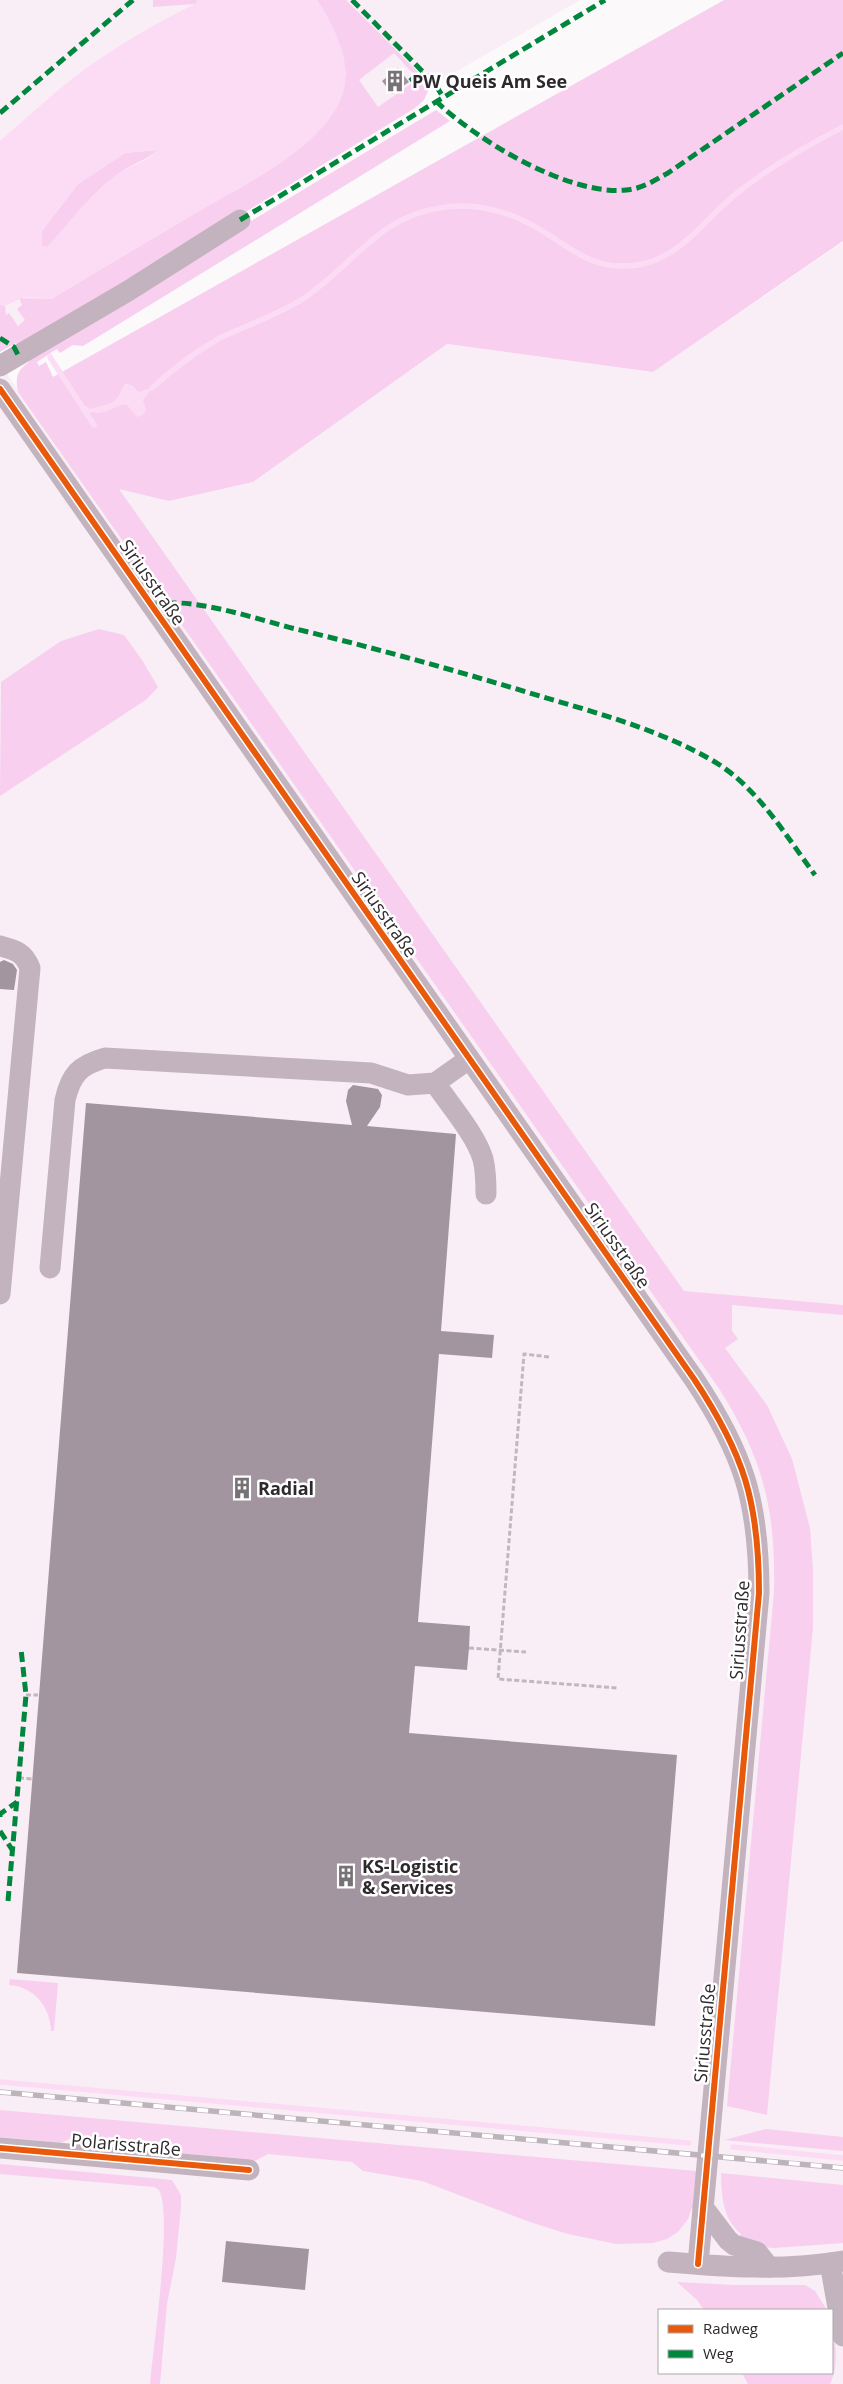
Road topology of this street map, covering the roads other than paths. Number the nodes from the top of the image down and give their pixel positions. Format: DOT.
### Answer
graph roads {
  1 [pos="240,220"];
  2 [pos="0,366"];
  3 [pos="0,389"];
  4 [pos="0,946"];
  5 [pos="469,1059"];
  6 [pos="435,1083"];
  7 [pos="486,1194"];
  8 [pos="50,1268"];
  9 [pos="0,1294"];
  10 [pos="0,2148"];
  11 [pos="249,2170"];
  12 [pos="703,2207"];
  13 [pos="668,2262"];
  14 [pos="836,2262"];
  15 [pos="698,2264"];
  16 [pos="769,2267"];
  17 [pos="843,2336"];
  1 -- 2 [label="street"];
  3 -- 5 [label="street, Siriusstraße"];
  4 -- 9 [label="street"];
  5 -- 6 [label="street"];
  5 -- 12 [label="street, Siriusstraße"];
  6 -- 7 [label="street"];
  6 -- 8 [label="street"];
  10 -- 11 [label="street, Polarisstraße"];
  12 -- 15 [label="street, Siriusstraße"];
  12 -- 16 [label="street"];
  13 -- 15 [label="street"];
  14 -- 16 [label="street"];
  14 -- 17 [label="street"];
  15 -- 16 [label="street"];
}
